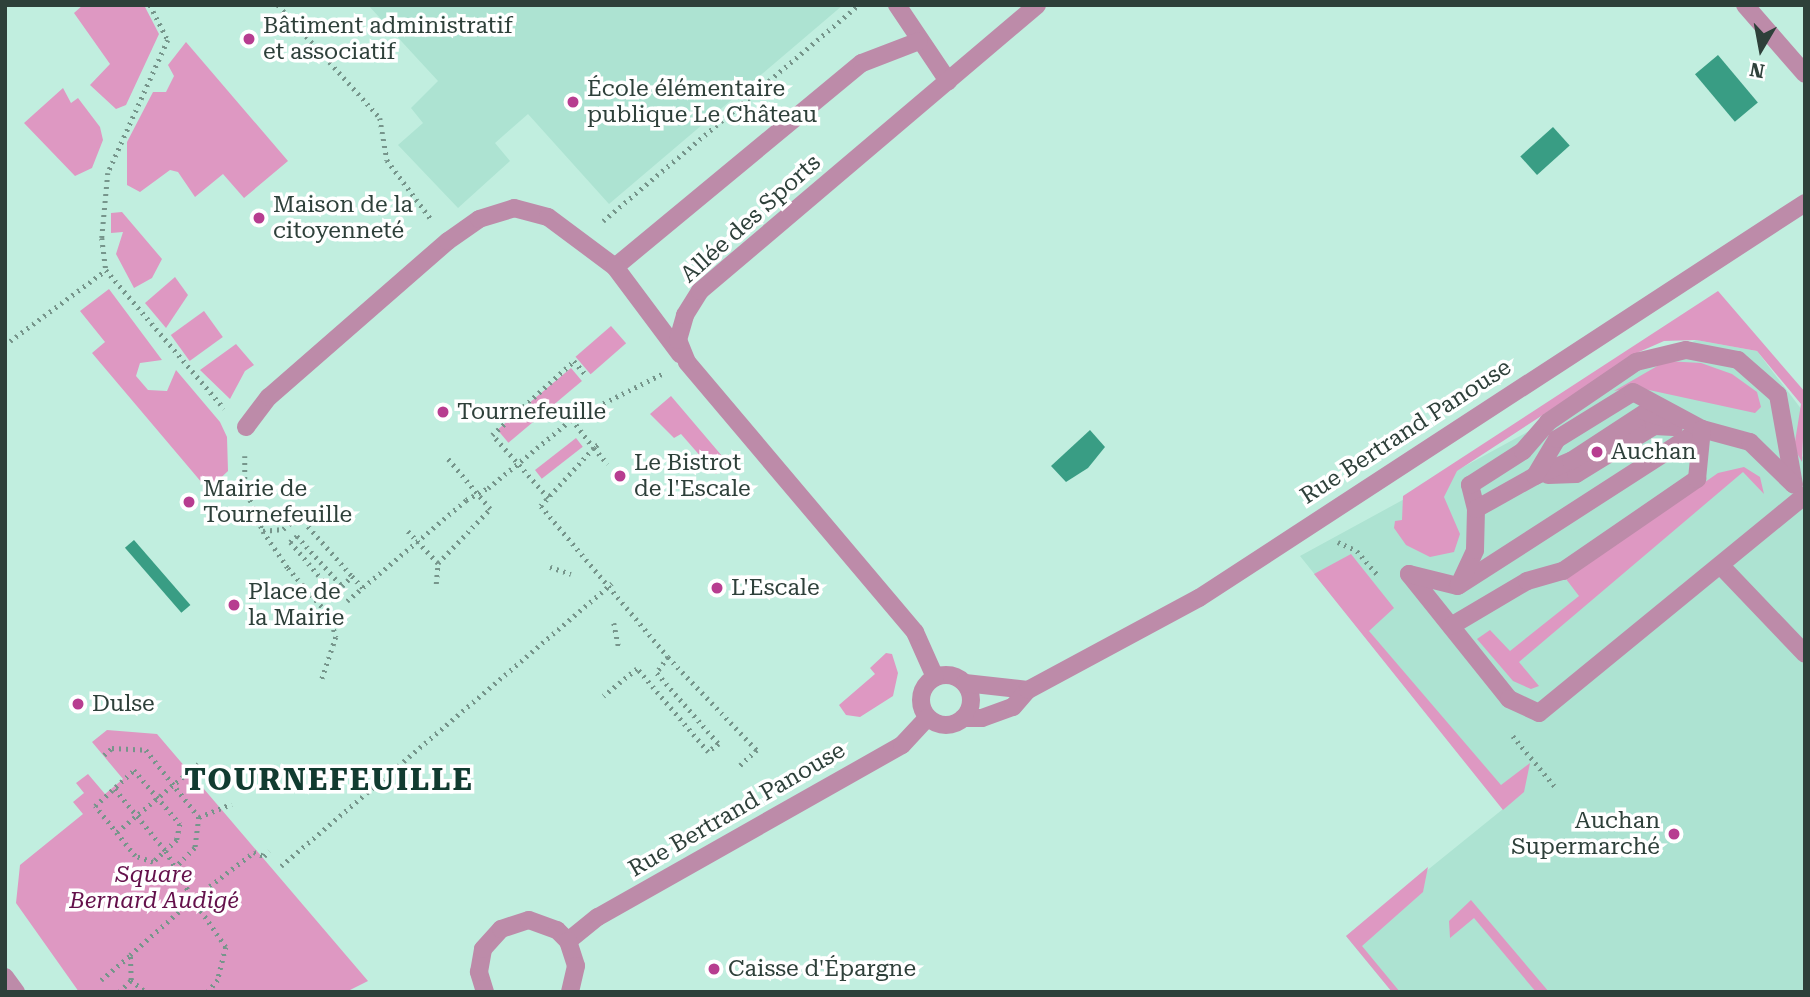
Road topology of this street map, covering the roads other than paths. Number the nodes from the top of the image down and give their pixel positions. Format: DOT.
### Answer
graph roads {
  1 [pos="897,5"];
  2 [pos="1037,5"];
  3 [pos="1745,5"];
  4 [pos="919,41"];
  5 [pos="1805,74"];
  6 [pos="948,81"];
  7 [pos="1805,203"];
  8 [pos="615,267"];
  9 [pos="679,366"];
  10 [pos="246,427"];
  11 [pos="1702,429"];
  12 [pos="1535,476"];
  13 [pos="1801,493"];
  14 [pos="1476,509"];
  15 [pos="1722,567"];
  16 [pos="1458,586"];
  17 [pos="1451,626"];
  18 [pos="1805,653"];
  19 [pos="935,677"];
  20 [pos="965,683"];
  21 [pos="1028,690"];
  22 [pos="927,718"];
  23 [pos="963,719"];
  24 [pos="568,941"];
  25 [pos="5,977"];
  26 [pos="16,992"];
  27 [pos="485,992"];
  28 [pos="570,992"];
  1 -- 4 [label="street"];
  2 -- 6 [label="street, Allée des Sports"];
  3 -- 5 [label="street"];
  4 -- 6 [label="street"];
  4 -- 8 [label="street"];
  6 -- 9 [label="street, Allée des Sports"];
  7 -- 21 [label="street, Rue Bertrand Panouse"];
  8 -- 9 [label="street"];
  8 -- 10 [label="street"];
  9 -- 19 [label="street, Allée des Sports"];
  11 -- 12 [label="street"];
  11 -- 12 [label="street"];
  11 -- 13 [label="street"];
  11 -- 16 [label="street"];
  11 -- 17 [label="street"];
  12 -- 14 [label="street"];
  13 -- 14 [label="street"];
  13 -- 15 [label="street"];
  14 -- 16 [label="street"];
  15 -- 17 [label="street"];
  15 -- 18 [label="street"];
  16 -- 17 [label="street"];
  19 -- 20 [label="street"];
  19 -- 22 [label="street"];
  20 -- 21 [label="street"];
  20 -- 23 [label="street"];
  21 -- 23 [label="street, Rue Bertrand Panouse"];
  22 -- 23 [label="street"];
  22 -- 24 [label="street, Rue Bertrand Panouse"];
  24 -- 27 [label="street"];
  24 -- 28 [label="street"];
  25 -- 26 [label="street"];
}
